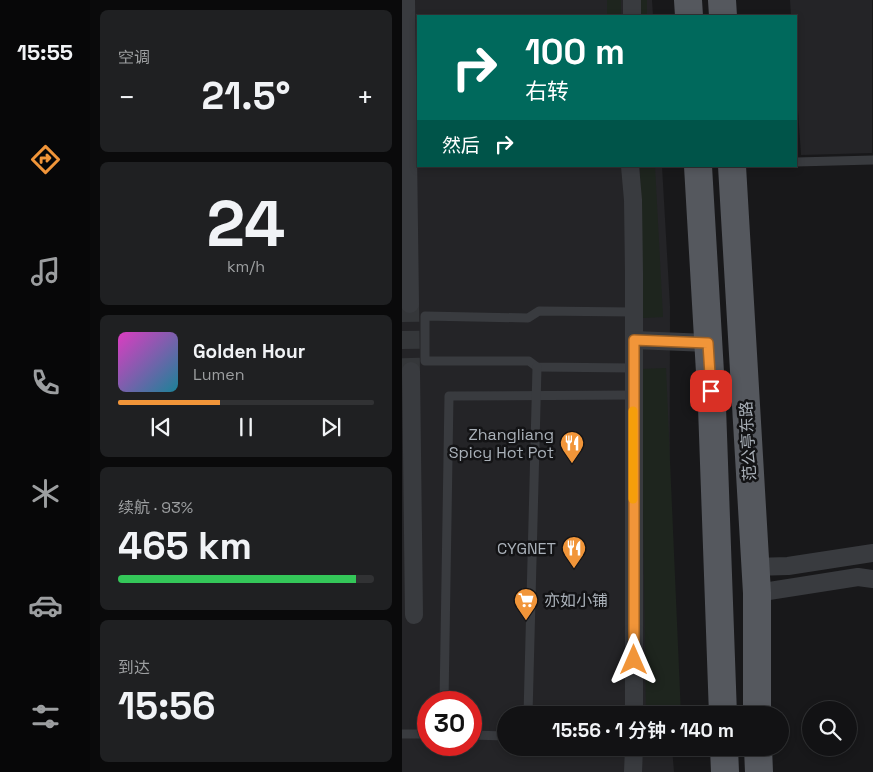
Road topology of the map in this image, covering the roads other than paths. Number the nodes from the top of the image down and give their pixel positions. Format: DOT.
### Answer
graph roads {
  1 [pos="632,0"];
  2 [pos="688,0"];
  3 [pos="722,0"];
  4 [pos="405,10"];
  5 [pos="632,15"];
  6 [pos="689,15"];
  7 [pos="723,15"];
  8 [pos="413,49"];
  9 [pos="872,160"];
  10 [pos="797,162"];
  11 [pos="630,167"];
  12 [pos="698,167"];
  13 [pos="732,167"];
  14 [pos="405,172"];
  15 [pos="407,296"];
  16 [pos="633,312"];
  17 [pos="634,340"];
  18 [pos="708,343"];
  19 [pos="537,367"];
  20 [pos="633,368"];
  21 [pos="408,381"];
  22 [pos="633,395"];
  23 [pos="536,396"];
  24 [pos="407,463"];
  25 [pos="872,553"];
  26 [pos="872,579"];
  27 [pos="756,580"];
  28 [pos="414,615"];
  29 [pos="444,691"];
  30 [pos="528,706"];
  31 [pos="634,706"];
  32 [pos="723,706"];
  33 [pos="757,706"];
  34 [pos="402,734"];
  35 [pos="417,734"];
  36 [pos="482,735"];
  37 [pos="497,736"];
  38 [pos="634,756"];
  39 [pos="725,756"];
  40 [pos="758,756"];
  41 [pos="633,772"];
  42 [pos="726,772"];
  43 [pos="759,772"];
  1 -- 5 [label="street"];
  2 -- 6 [label="main road"];
  3 -- 7 [label="main road"];
  4 -- 8 [label="street"];
  8 -- 14 [label="street"];
  9 -- 10 [label="lane"];
  11 -- 16 [label="street"];
  12 -- 18 [label="main road"];
  13 -- 27 [label="main road, 范公亭东路"];
  14 -- 15 [label="street"];
  16 -- 17 [label="street"];
  16 -- 19 [label="lane"];
  17 -- 18 [label="street"];
  17 -- 20 [label="street"];
  18 -- 32 [label="main road"];
  19 -- 20 [label="lane"];
  19 -- 23 [label="lane"];
  20 -- 22 [label="street"];
  21 -- 24 [label="street"];
  22 -- 23 [label="lane"];
  22 -- 31 [label="street"];
  23 -- 29 [label="lane"];
  23 -- 30 [label="lane"];
  24 -- 28 [label="street"];
  25 -- 27 [label="street"];
  26 -- 27 [label="street"];
  27 -- 33 [label="main road, 范公亭东路"];
  34 -- 35 [label="lane"];
  36 -- 37 [label="lane"];
  38 -- 41 [label="street"];
  39 -- 42 [label="main road"];
  40 -- 43 [label="main road"];
}
